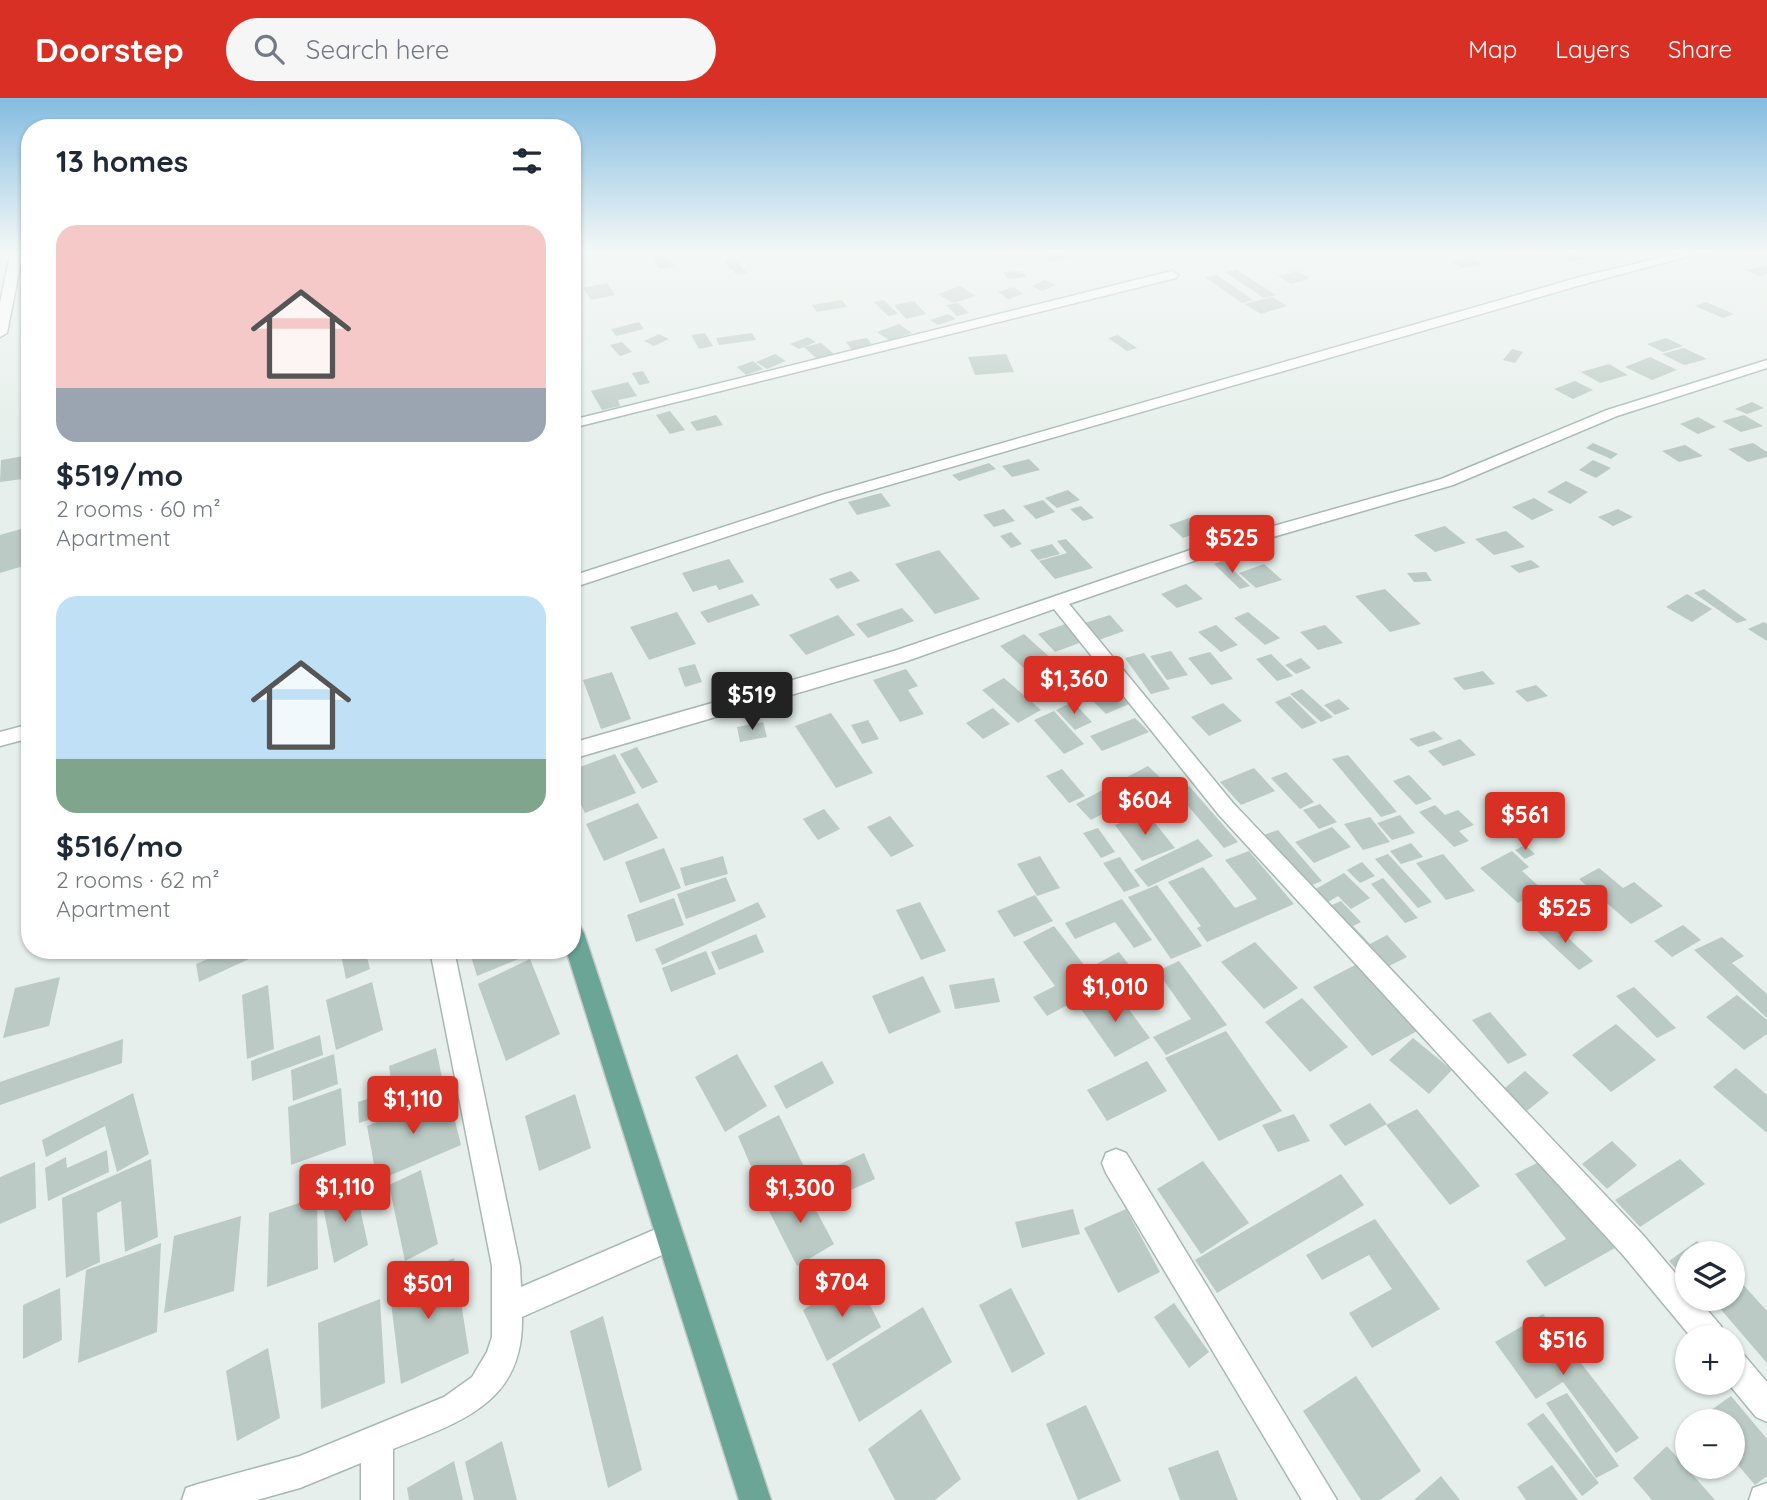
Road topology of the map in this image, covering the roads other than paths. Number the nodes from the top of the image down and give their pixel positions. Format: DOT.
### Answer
graph roads {
  1 [pos="1005,316"];
  2 [pos="1458,316"];
  3 [pos="1767,364"];
  4 [pos="581,422"];
  5 [pos="581,579"];
  6 [pos="1058,602"];
  7 [pos="21,733"];
  8 [pos="0,739"];
  9 [pos="581,748"];
  10 [pos="444,959"];
  11 [pos="580,959"];
  12 [pos="1116,1163"];
  13 [pos="670,1237"];
  14 [pos="508,1308"];
  15 [pos="1700,1325"];
  16 [pos="1745,1380"];
  17 [pos="1767,1406"];
  18 [pos="377,1440"];
  19 [pos="198,1500"];
  20 [pos="377,1500"];
  21 [pos="755,1500"];
  22 [pos="1321,1500"];
  1 -- 4 [label="street"];
  2 -- 5 [label="street"];
  3 -- 6 [label="street"];
  6 -- 9 [label="street"];
  6 -- 15 [label="street"];
  7 -- 8 [label="street"];
  10 -- 14 [label="street"];
  11 -- 13 [label="main road"];
  12 -- 22 [label="street"];
  13 -- 14 [label="street"];
  13 -- 21 [label="main road"];
  14 -- 18 [label="street"];
  16 -- 17 [label="street"];
  18 -- 19 [label="street"];
  18 -- 20 [label="street"];
}
